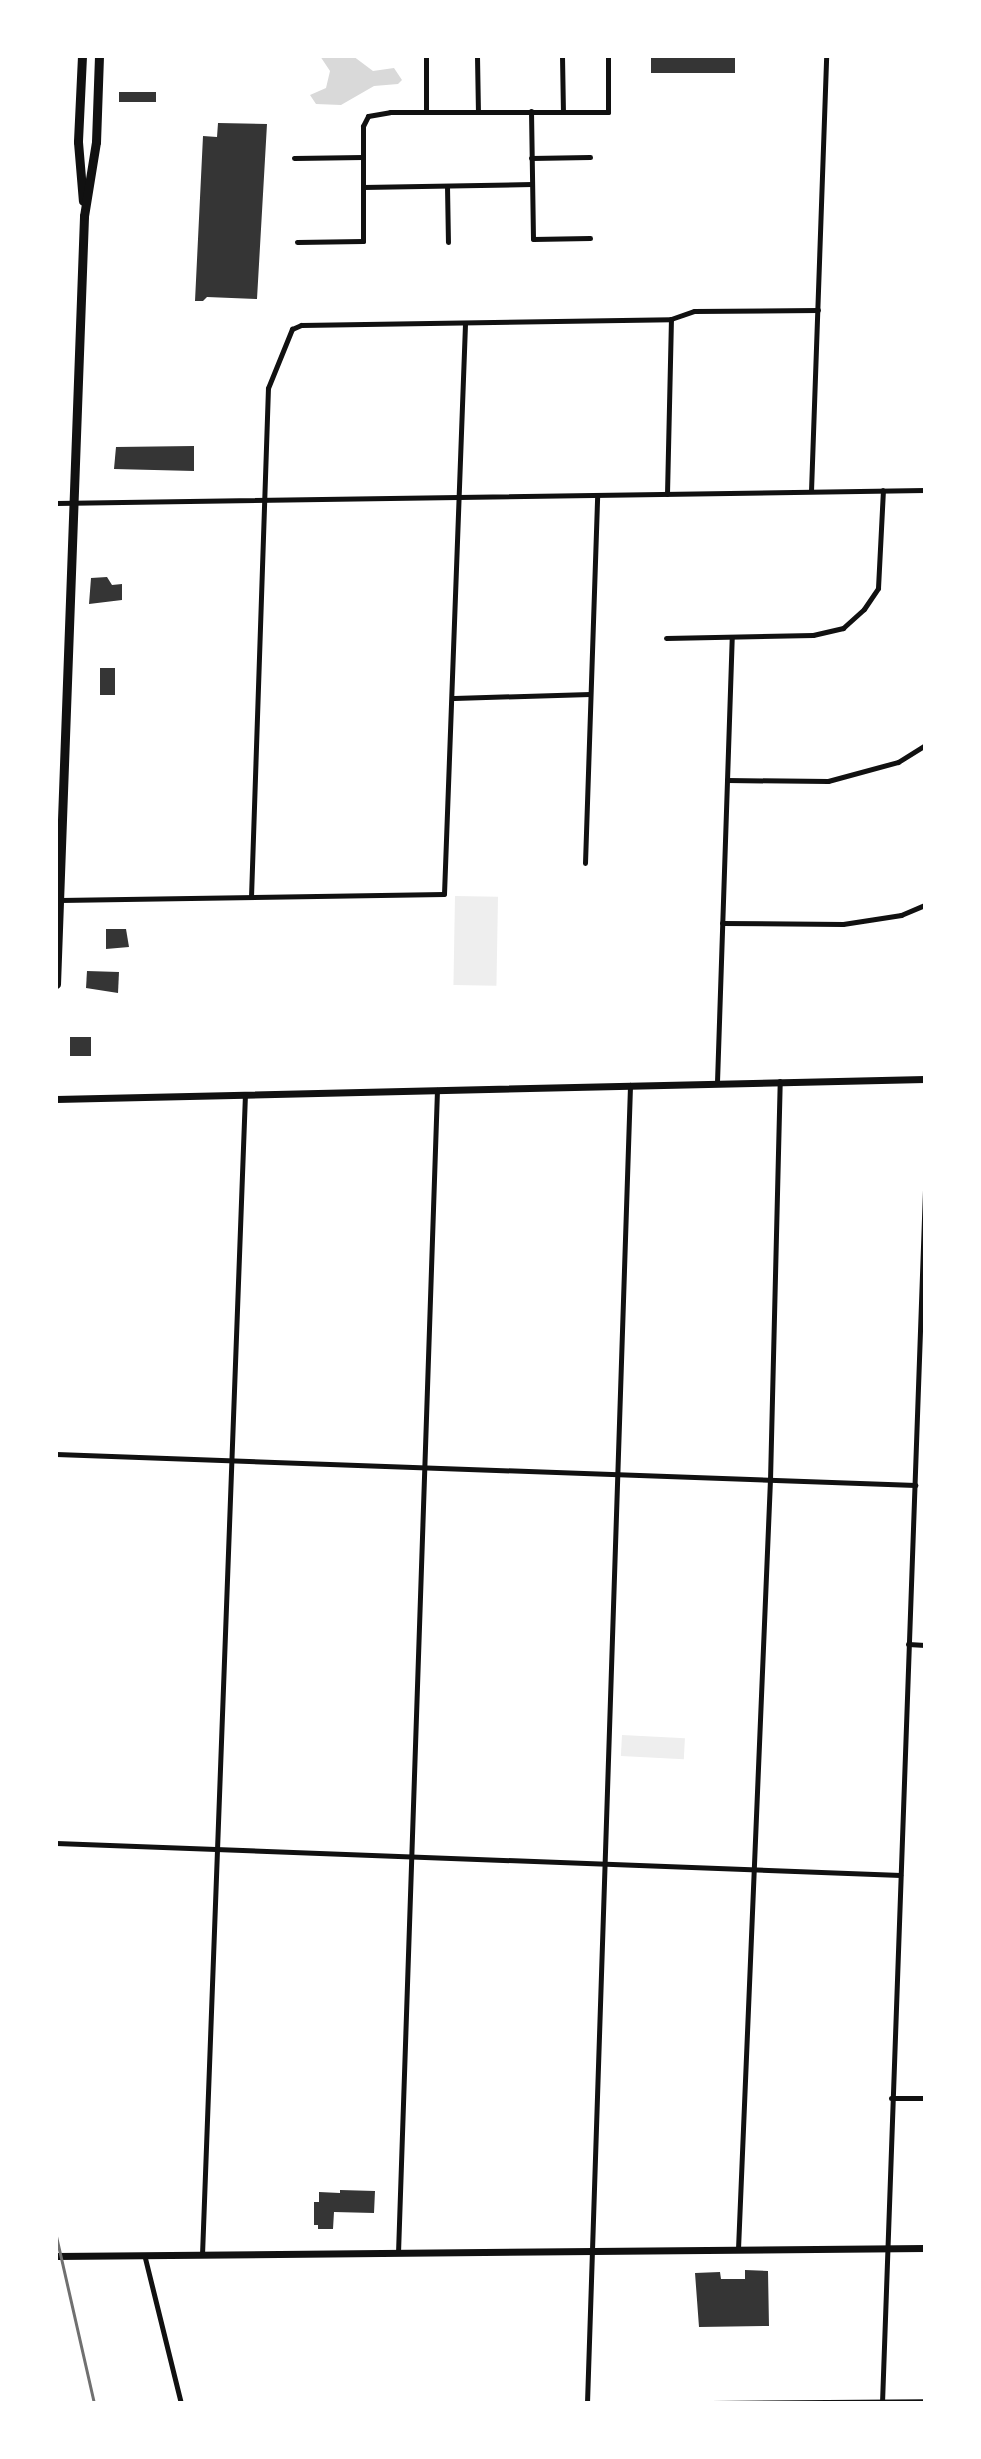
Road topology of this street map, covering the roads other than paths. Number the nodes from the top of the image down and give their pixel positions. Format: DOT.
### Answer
graph roads {
  1 [pos="82,56"];
  2 [pos="99,56"];
  3 [pos="426,56"];
  4 [pos="477,56"];
  5 [pos="562,56"];
  6 [pos="608,56"];
  7 [pos="826,56"];
  8 [pos="426,111"];
  9 [pos="478,111"];
  10 [pos="531,111"];
  11 [pos="563,111"];
  12 [pos="363,157"];
  13 [pos="590,157"];
  14 [pos="294,158"];
  15 [pos="531,158"];
  16 [pos="532,184"];
  17 [pos="447,186"];
  18 [pos="363,187"];
  19 [pos="84,216"];
  20 [pos="590,238"];
  21 [pos="297,242"];
  22 [pos="448,242"];
  23 [pos="818,310"];
  24 [pos="671,319"];
  25 [pos="465,323"];
  26 [pos="883,490"];
  27 [pos="925,490"];
  28 [pos="811,491"];
  29 [pos="667,494"];
  30 [pos="597,495"];
  31 [pos="460,497"];
  32 [pos="266,500"];
  33 [pos="56,503"];
  34 [pos="74,503"];
  35 [pos="666,638"];
  36 [pos="732,638"];
  37 [pos="590,694"];
  38 [pos="454,698"];
  39 [pos="925,745"];
  40 [pos="727,780"];
  41 [pos="585,863"];
  42 [pos="251,897"];
  43 [pos="60,900"];
  44 [pos="925,905"];
  45 [pos="722,923"];
  46 [pos="56,984"];
  47 [pos="925,1079"];
  48 [pos="780,1081"];
  49 [pos="717,1082"];
  50 [pos="630,1084"];
  51 [pos="437,1090"];
  52 [pos="245,1096"];
  53 [pos="56,1099"];
  54 [pos="925,1189"];
  55 [pos="925,1227"];
  56 [pos="56,1454"];
  57 [pos="230,1460"];
  58 [pos="423,1467"];
  59 [pos="618,1474"];
  60 [pos="770,1480"];
  61 [pos="915,1485"];
  62 [pos="908,1644"];
  63 [pos="925,1645"];
  64 [pos="56,1843"];
  65 [pos="216,1849"];
  66 [pos="409,1856"];
  67 [pos="603,1862"];
  68 [pos="752,1868"];
  69 [pos="900,1875"];
  70 [pos="891,2098"];
  71 [pos="925,2098"];
  72 [pos="887,2248"];
  73 [pos="925,2248"];
  74 [pos="738,2250"];
  75 [pos="398,2253"];
  76 [pos="591,2253"];
  77 [pos="56,2256"];
  78 [pos="202,2256"];
  79 [pos="145,2258"];
  80 [pos="925,2401"];
  81 [pos="882,2402"];
  82 [pos="181,2403"];
  83 [pos="587,2403"];
  84 [pos="711,2403"];
  1 -- 19 [label="main road"];
  2 -- 19 [label="main road"];
  3 -- 8 [label="street"];
  4 -- 9 [label="street"];
  5 -- 11 [label="street"];
  6 -- 11 [label="street"];
  7 -- 23 [label="street"];
  8 -- 9 [label="street"];
  8 -- 12 [label="street"];
  9 -- 10 [label="street"];
  10 -- 11 [label="street"];
  10 -- 15 [label="street"];
  12 -- 14 [label="street"];
  12 -- 18 [label="street"];
  13 -- 15 [label="street"];
  15 -- 16 [label="street"];
  16 -- 17 [label="street"];
  16 -- 20 [label="street"];
  17 -- 18 [label="street"];
  17 -- 22 [label="street"];
  18 -- 21 [label="street"];
  19 -- 34 [label="main road"];
  23 -- 24 [label="street"];
  23 -- 28 [label="street"];
  24 -- 25 [label="street"];
  24 -- 29 [label="street"];
  25 -- 31 [label="street"];
  25 -- 32 [label="street"];
  26 -- 27 [label="street"];
  26 -- 28 [label="street"];
  26 -- 36 [label="street"];
  28 -- 29 [label="street"];
  29 -- 30 [label="street"];
  30 -- 31 [label="street"];
  30 -- 37 [label="street"];
  31 -- 32 [label="street"];
  31 -- 38 [label="street"];
  32 -- 34 [label="street"];
  32 -- 42 [label="street"];
  33 -- 34 [label="street"];
  34 -- 43 [label="main road"];
  35 -- 36 [label="street"];
  36 -- 40 [label="street"];
  37 -- 38 [label="street"];
  37 -- 41 [label="street"];
  38 -- 42 [label="street"];
  39 -- 40 [label="street"];
  40 -- 45 [label="street"];
  42 -- 43 [label="street"];
  43 -- 46 [label="main road"];
  44 -- 45 [label="street"];
  45 -- 49 [label="street"];
  47 -- 48 [label="street"];
  48 -- 49 [label="street"];
  48 -- 60 [label="street"];
  49 -- 50 [label="street"];
  50 -- 51 [label="street"];
  50 -- 59 [label="street"];
  51 -- 52 [label="street"];
  51 -- 58 [label="street"];
  52 -- 53 [label="street"];
  52 -- 57 [label="street"];
  54 -- 55 [label="street"];
  55 -- 61 [label="street"];
  56 -- 57 [label="street"];
  57 -- 58 [label="street"];
  57 -- 65 [label="street"];
  58 -- 59 [label="street"];
  58 -- 66 [label="street"];
  59 -- 60 [label="street"];
  59 -- 67 [label="street"];
  60 -- 61 [label="street"];
  60 -- 68 [label="street"];
  61 -- 62 [label="street"];
  62 -- 63 [label="street"];
  62 -- 69 [label="street"];
  64 -- 65 [label="street"];
  65 -- 66 [label="street"];
  65 -- 78 [label="street"];
  66 -- 67 [label="street"];
  66 -- 75 [label="street"];
  67 -- 68 [label="street"];
  67 -- 76 [label="street"];
  68 -- 69 [label="street"];
  68 -- 74 [label="street"];
  69 -- 70 [label="street"];
  70 -- 71 [label="street"];
  70 -- 72 [label="street"];
  72 -- 73 [label="street"];
  72 -- 74 [label="street"];
  72 -- 81 [label="street"];
  74 -- 76 [label="street"];
  75 -- 76 [label="street"];
  75 -- 78 [label="street"];
  76 -- 83 [label="street"];
  77 -- 79 [label="street"];
  78 -- 79 [label="street"];
  79 -- 82 [label="street"];
  80 -- 81 [label="street"];
  81 -- 84 [label="street"];
}
